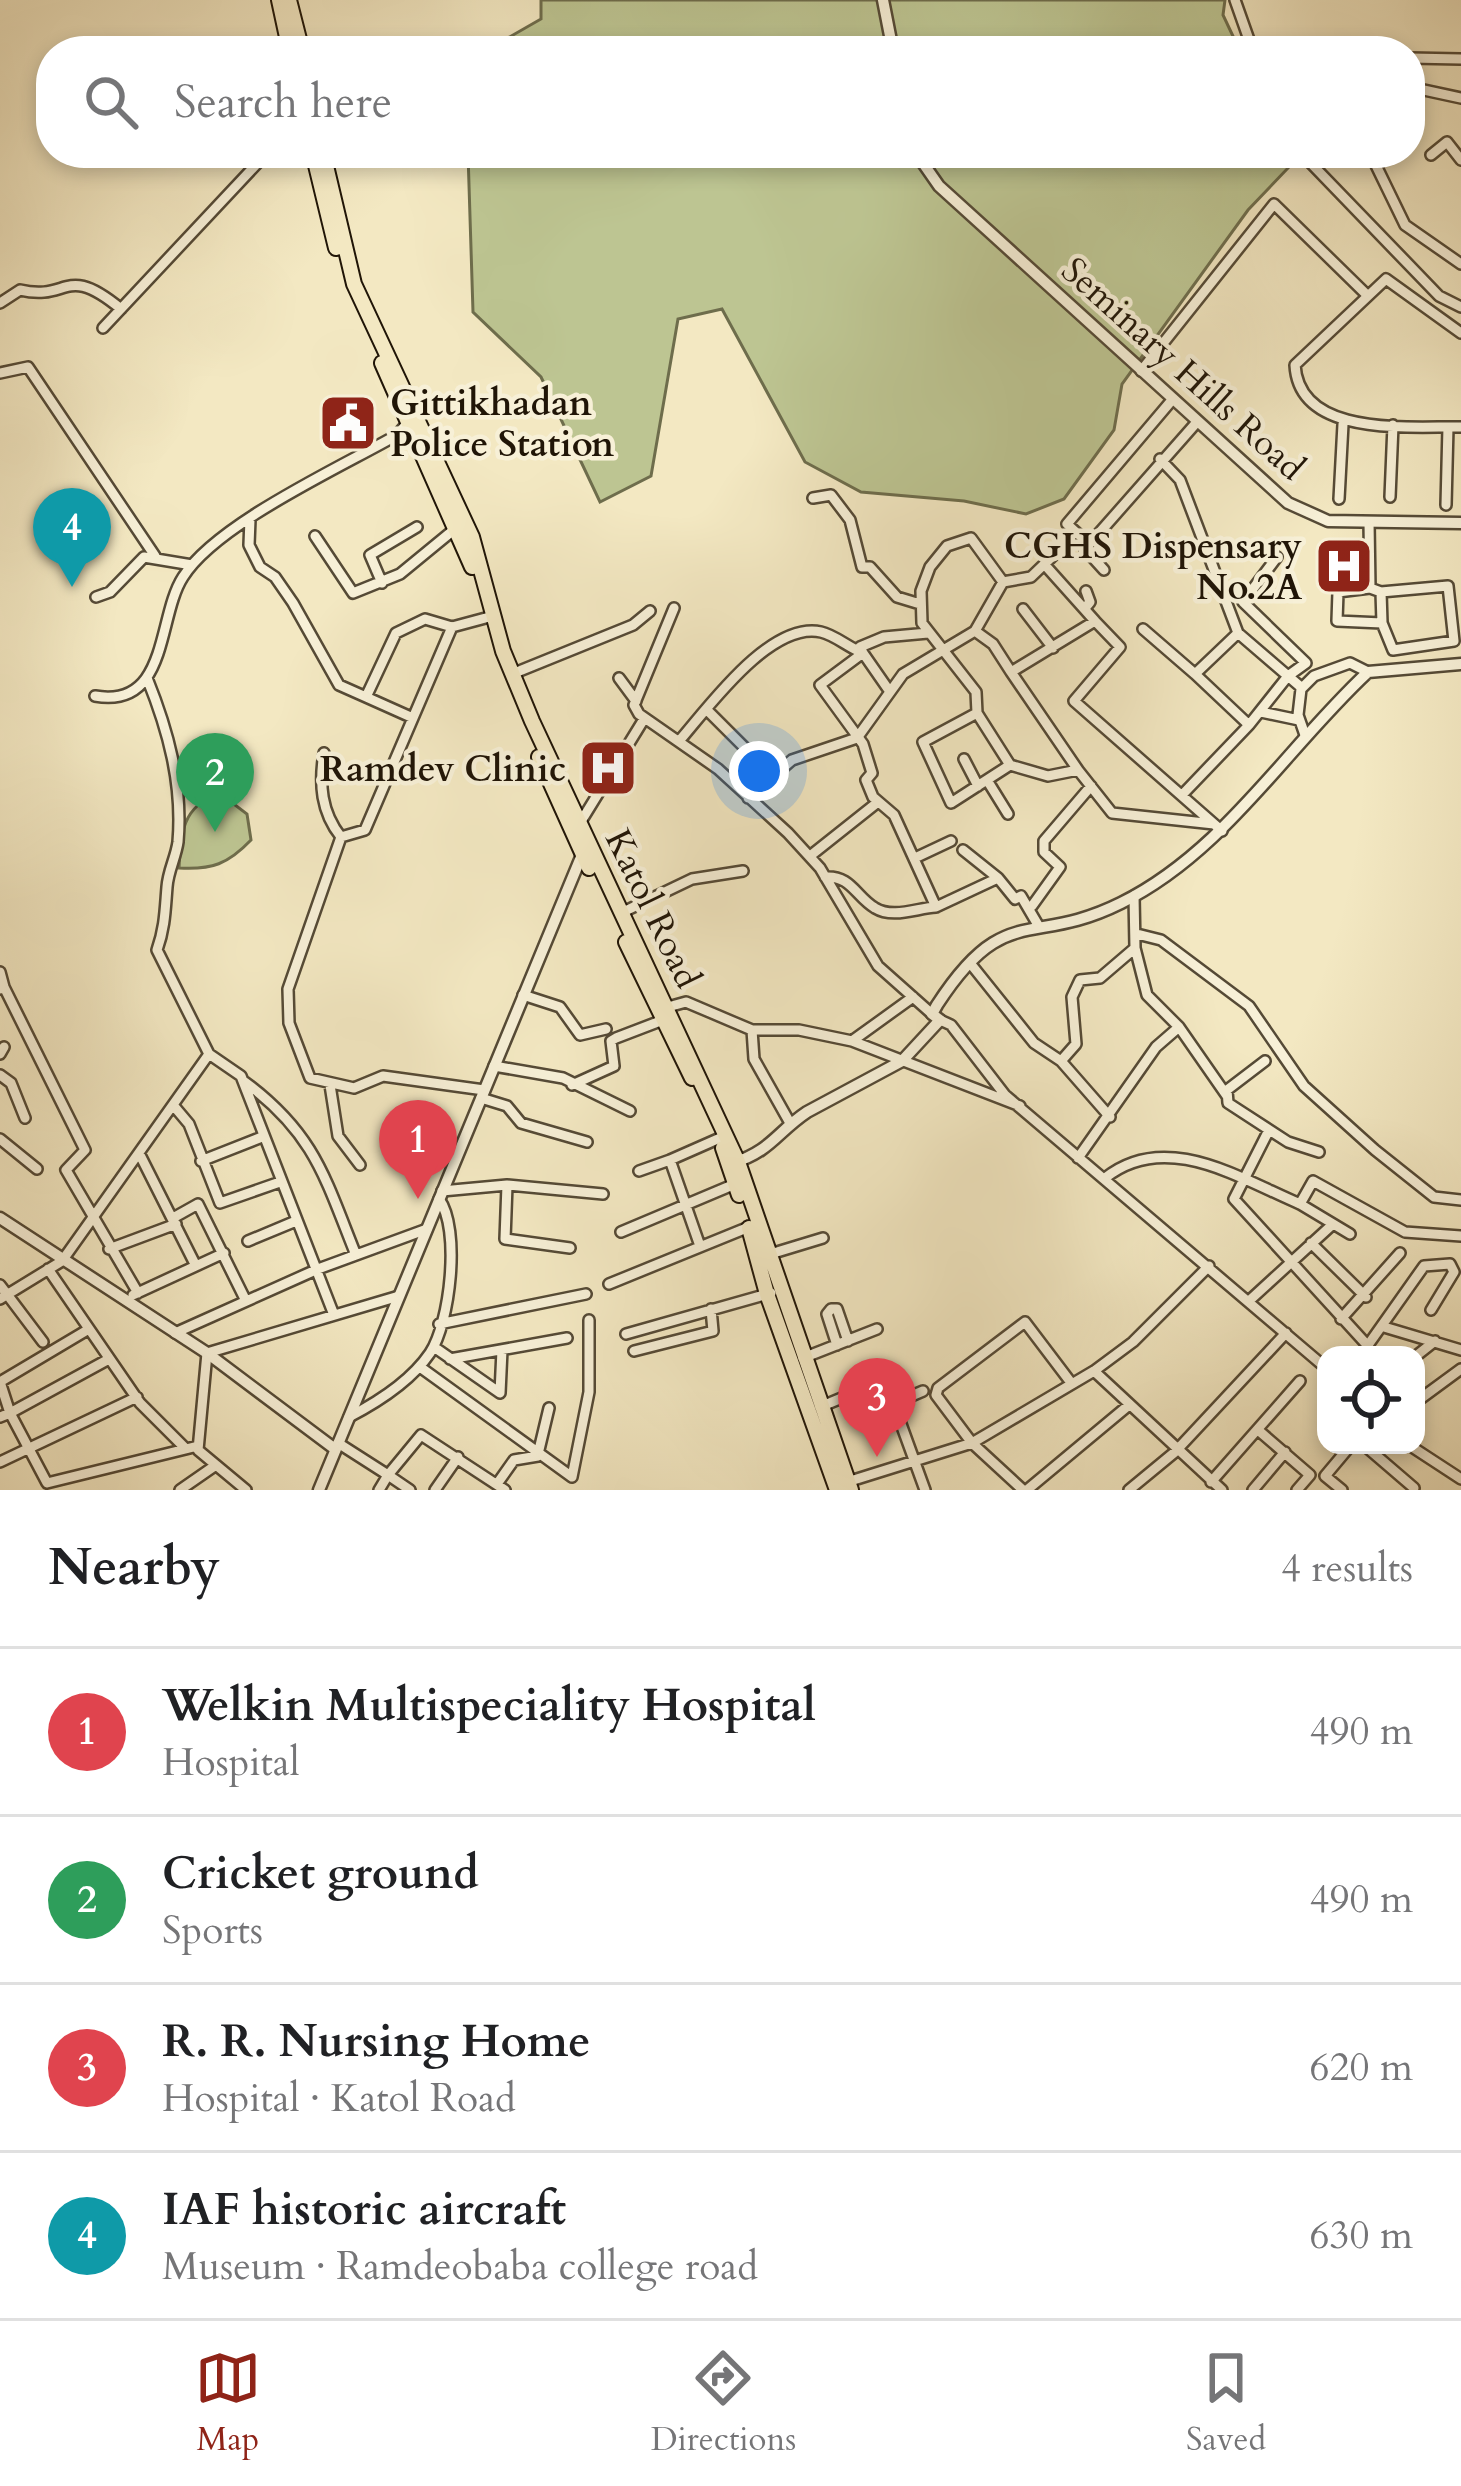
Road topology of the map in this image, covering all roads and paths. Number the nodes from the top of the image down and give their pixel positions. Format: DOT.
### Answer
graph roads {
  1 [pos="278,0"];
  2 [pos="290,0"];
  3 [pos="884,0"];
  4 [pos="1235,0"];
  5 [pos="286,36"];
  6 [pos="298,36"];
  7 [pos="890,36"];
  8 [pos="1247,36"];
  9 [pos="1425,58"];
  10 [pos="1461,59"];
  11 [pos="1425,90"];
  12 [pos="1461,98"];
  13 [pos="1431,155"];
  14 [pos="1461,160"];
  15 [pos="252,168"];
  16 [pos="317,168"];
  17 [pos="327,168"];
  18 [pos="926,168"];
  19 [pos="1315,168"];
  20 [pos="1377,168"];
  21 [pos="1461,264"];
  22 [pos="1367,295"];
  23 [pos="0,303"];
  24 [pos="1461,307"];
  25 [pos="121,309"];
  26 [pos="104,328"];
  27 [pos="1461,333"];
  28 [pos="1141,371"];
  29 [pos="0,373"];
  30 [pos="1172,400"];
  31 [pos="412,418"];
  32 [pos="1197,422"];
  33 [pos="1343,424"];
  34 [pos="1393,425"];
  35 [pos="1448,427"];
  36 [pos="1461,428"];
  37 [pos="1160,460"];
  38 [pos="1390,497"];
  39 [pos="813,498"];
  40 [pos="1339,499"];
  41 [pos="1446,506"];
  42 [pos="250,519"];
  43 [pos="1370,522"];
  44 [pos="1461,524"];
  45 [pos="417,527"];
  46 [pos="455,528"];
  47 [pos="315,536"];
  48 [pos="1089,544"];
  49 [pos="1058,551"];
  50 [pos="155,556"];
  51 [pos="1277,557"];
  52 [pos="1044,564"];
  53 [pos="192,566"];
  54 [pos="1104,570"];
  55 [pos="1003,582"];
  56 [pos="382,583"];
  57 [pos="1376,590"];
  58 [pos="1086,591"];
  59 [pos="97,598"];
  60 [pos="920,604"];
  61 [pos="674,608"];
  62 [pos="1085,608"];
  63 [pos="1023,609"];
  64 [pos="650,611"];
  65 [pos="489,617"];
  66 [pos="1095,621"];
  67 [pos="1382,623"];
  68 [pos="452,627"];
  69 [pos="1143,629"];
  70 [pos="975,632"];
  71 [pos="928,633"];
  72 [pos="1238,633"];
  73 [pos="1053,648"];
  74 [pos="944,651"];
  75 [pos="863,653"];
  76 [pos="1461,664"];
  77 [pos="1011,672"];
  78 [pos="1368,672"];
  79 [pos="512,674"];
  80 [pos="1196,674"];
  81 [pos="1288,676"];
  82 [pos="147,678"];
  83 [pos="619,678"];
  84 [pos="1302,688"];
  85 [pos="888,689"];
  86 [pos="95,696"];
  87 [pos="366,698"];
  88 [pos="636,701"];
  89 [pos="707,710"];
  90 [pos="1261,712"];
  91 [pos="977,713"];
  92 [pos="413,718"];
  93 [pos="644,718"];
  94 [pos="1300,720"];
  95 [pos="1249,725"];
  96 [pos="1305,735"];
  97 [pos="857,737"];
  98 [pos="680,740"];
  99 [pos="324,753"];
  100 [pos="964,759"];
  101 [pos="1010,765"];
  102 [pos="1078,770"];
  103 [pos="773,776"];
  104 [pos="982,783"];
  105 [pos="1091,786"];
  106 [pos="1182,796"];
  107 [pos="748,798"];
  108 [pos="878,802"];
  109 [pos="1008,814"];
  110 [pos="575,826"];
  111 [pos="1218,828"];
  112 [pos="341,837"];
  113 [pos="951,841"];
  114 [pos="584,848"];
  115 [pos="963,850"];
  116 [pos="810,856"];
  117 [pos="917,857"];
  118 [pos="743,871"];
  119 [pos="825,877"];
  120 [pos="998,878"];
  121 [pos="1134,896"];
  122 [pos="1032,906"];
  123 [pos="936,907"];
  124 [pos="621,913"];
  125 [pos="1038,925"];
  126 [pos="1137,934"];
  127 [pos="1135,948"];
  128 [pos="970,962"];
  129 [pos="0,972"];
  130 [pos="2,988"];
  131 [pos="524,995"];
  132 [pos="913,997"];
  133 [pos="663,1013"];
  134 [pos="936,1017"];
  135 [pos="1180,1027"];
  136 [pos="752,1030"];
  137 [pos="853,1041"];
  138 [pos="611,1042"];
  139 [pos="209,1054"];
  140 [pos="902,1061"];
  141 [pos="1061,1061"];
  142 [pos="1265,1061"];
  143 [pos="494,1066"];
  144 [pos="0,1075"];
  145 [pos="242,1079"];
  146 [pos="572,1084"];
  147 [pos="330,1085"];
  148 [pos="483,1094"];
  149 [pos="1227,1096"];
  150 [pos="173,1105"];
  151 [pos="1021,1106"];
  152 [pos="630,1112"];
  153 [pos="1110,1117"];
  154 [pos="25,1118"];
  155 [pos="790,1124"];
  156 [pos="1269,1130"];
  157 [pos="262,1137"];
  158 [pos="0,1138"];
  159 [pos="720,1138"];
  160 [pos="587,1142"];
  161 [pos="1318,1153"];
  162 [pos="139,1154"];
  163 [pos="1078,1158"];
  164 [pos="670,1160"];
  165 [pos="201,1161"];
  166 [pos="733,1163"];
  167 [pos="360,1165"];
  168 [pos="37,1168"];
  169 [pos="639,1171"];
  170 [pos="1105,1178"];
  171 [pos="1240,1180"];
  172 [pos="280,1182"];
  173 [pos="507,1184"];
  174 [pos="735,1184"];
  175 [pos="603,1194"];
  176 [pos="441,1195"];
  177 [pos="1461,1200"];
  178 [pos="685,1203"];
  179 [pos="1300,1204"];
  180 [pos="93,1218"];
  181 [pos="174,1221"];
  182 [pos="296,1221"];
  183 [pos="0,1222"];
  184 [pos="1333,1224"];
  185 [pos="749,1227"];
  186 [pos="427,1229"];
  187 [pos="621,1232"];
  188 [pos="1350,1234"];
  189 [pos="1461,1236"];
  190 [pos="823,1238"];
  191 [pos="248,1241"];
  192 [pos="1311,1244"];
  193 [pos="700,1246"];
  194 [pos="570,1248"];
  195 [pos="109,1249"];
  196 [pos="224,1253"];
  197 [pos="1400,1253"];
  198 [pos="356,1255"];
  199 [pos="767,1255"];
  200 [pos="1289,1263"];
  201 [pos="55,1265"];
  202 [pos="196,1266"];
  203 [pos="1209,1266"];
  204 [pos="318,1269"];
  205 [pos="1458,1269"];
  206 [pos="609,1284"];
  207 [pos="0,1285"];
  208 [pos="773,1292"];
  209 [pos="138,1293"];
  210 [pos="586,1294"];
  211 [pos="5,1296"];
  212 [pos="399,1296"];
  213 [pos="1366,1297"];
  214 [pos="122,1299"];
  215 [pos="246,1300"];
  216 [pos="1250,1300"];
  217 [pos="710,1309"];
  218 [pos="1431,1310"];
  219 [pos="334,1315"];
  220 [pos="1341,1319"];
  221 [pos="589,1320"];
  222 [pos="439,1324"];
  223 [pos="1384,1327"];
  224 [pos="89,1329"];
  225 [pos="877,1329"];
  226 [pos="176,1333"];
  227 [pos="1286,1333"];
  228 [pos="626,1334"];
  229 [pos="567,1338"];
  230 [pos="1435,1341"];
  231 [pos="43,1342"];
  232 [pos="1364,1346"];
  233 [pos="1368,1346"];
  234 [pos="434,1347"];
  235 [pos="1425,1349"];
  236 [pos="502,1350"];
  237 [pos="1461,1350"];
  238 [pos="634,1352"];
  239 [pos="207,1357"];
  240 [pos="450,1358"];
  241 [pos="803,1358"];
  242 [pos="110,1359"];
  243 [pos="1317,1360"];
  244 [pos="420,1366"];
  245 [pos="1461,1369"];
  246 [pos="1094,1371"];
  247 [pos="1300,1382"];
  248 [pos="1072,1384"];
  249 [pos="922,1391"];
  250 [pos="1426,1394"];
  251 [pos="136,1397"];
  252 [pos="896,1403"];
  253 [pos="1129,1406"];
  254 [pos="820,1407"];
  255 [pos="549,1408"];
  256 [pos="5,1415"];
  257 [pos="349,1417"];
  258 [pos="1258,1430"];
  259 [pos="972,1443"];
  260 [pos="198,1446"];
  261 [pos="25,1448"];
  262 [pos="185,1448"];
  263 [pos="336,1449"];
  264 [pos="1175,1452"];
  265 [pos="1285,1452"];
  266 [pos="1343,1454"];
  267 [pos="1374,1454"];
  268 [pos="1423,1454"];
  269 [pos="539,1455"];
  270 [pos="458,1457"];
  271 [pos="915,1458"];
  272 [pos="0,1462"];
  273 [pos="216,1465"];
  274 [pos="388,1475"];
  275 [pos="1310,1475"];
  276 [pos="1325,1476"];
  277 [pos="1461,1479"];
  278 [pos="1211,1482"];
  279 [pos="501,1487"];
  280 [pos="843,1487"];
  281 [pos="1414,1488"];
  282 [pos="1134,1489"];
  283 [pos="180,1490"];
  284 [pos="246,1490"];
  285 [pos="319,1490"];
  286 [pos="379,1490"];
  287 [pos="410,1490"];
  288 [pos="435,1490"];
  289 [pos="925,1490"];
  290 [pos="1025,1490"];
  291 [pos="1222,1490"];
  292 [pos="1252,1490"];
  293 [pos="1297,1490"];
  294 [pos="1342,1490"];
  1 -- 5 [label="main road"];
  2 -- 6 [label="main road"];
  3 -- 7 [label="street"];
  4 -- 8 [label="street"];
  9 -- 10 [label="street"];
  11 -- 12 [label="street"];
  13 -- 14 [label="street"];
  15 -- 25 [label="street"];
  16 -- 31 [label="main road, Katol Road"];
  17 -- 31 [label="main road, Katol Road"];
  18 -- 28 [label="street, Seminary Hills Road"];
  19 -- 24 [label="street"];
  20 -- 21 [label="street"];
  22 -- 27 [label="street"];
  22 -- 28 [label="street"];
  22 -- 33 [label="street"];
  23 -- 25 [label="street"];
  25 -- 26 [label="street"];
  28 -- 30 [label="street, Seminary Hills Road"];
  29 -- 50 [label="street"];
  30 -- 32 [label="street, Seminary Hills Road"];
  30 -- 48 [label="street"];
  31 -- 42 [label="street"];
  31 -- 46 [label="main road, Katol Road"];
  31 -- 65 [label="main road, Katol Road"];
  32 -- 37 [label="street"];
  32 -- 43 [label="street, Seminary Hills Road"];
  33 -- 34 [label="street"];
  33 -- 40 [label="street"];
  34 -- 35 [label="street"];
  34 -- 38 [label="street"];
  35 -- 36 [label="street"];
  35 -- 41 [label="street"];
  37 -- 48 [label="street"];
  37 -- 72 [label="street"];
  39 -- 60 [label="street"];
  42 -- 53 [label="street"];
  42 -- 87 [label="street"];
  43 -- 44 [label="street, Seminary Hills Road"];
  43 -- 57 [label="street"];
  45 -- 56 [label="street"];
  46 -- 56 [label="street"];
  46 -- 65 [label="main road, Katol Road"];
  47 -- 56 [label="street"];
  48 -- 54 [label="street"];
  49 -- 52 [label="street"];
  50 -- 53 [label="street"];
  50 -- 59 [label="street"];
  51 -- 81 [label="street"];
  52 -- 55 [label="street"];
  52 -- 62 [label="street"];
  53 -- 82 [label="street"];
  55 -- 60 [label="street"];
  55 -- 70 [label="street"];
  57 -- 67 [label="street"];
  57 -- 67 [label="street"];
  57 -- 67 [label="street"];
  58 -- 62 [label="street"];
  60 -- 71 [label="street"];
  61 -- 88 [label="street"];
  62 -- 66 [label="street"];
  63 -- 73 [label="street"];
  64 -- 79 [label="street"];
  65 -- 68 [label="street"];
  65 -- 79 [label="main road, Katol Road"];
  65 -- 110 [label="main road, Katol Road"];
  66 -- 73 [label="street"];
  66 -- 106 [label="street"];
  68 -- 87 [label="street"];
  68 -- 92 [label="street"];
  69 -- 80 [label="street"];
  70 -- 74 [label="street"];
  70 -- 77 [label="street"];
  71 -- 74 [label="street"];
  71 -- 75 [label="street"];
  72 -- 80 [label="street"];
  72 -- 81 [label="street"];
  73 -- 77 [label="street"];
  74 -- 85 [label="street"];
  74 -- 91 [label="street"];
  75 -- 85 [label="street"];
  75 -- 89 [label="street"];
  75 -- 97 [label="street"];
  76 -- 78 [label="street"];
  77 -- 102 [label="street"];
  78 -- 84 [label="street"];
  78 -- 96 [label="street"];
  79 -- 110 [label="main road, Katol Road"];
  80 -- 95 [label="street"];
  81 -- 84 [label="street"];
  81 -- 90 [label="street"];
  82 -- 86 [label="street"];
  82 -- 139 [label="street"];
  83 -- 88 [label="street"];
  84 -- 94 [label="street"];
  85 -- 97 [label="street"];
  87 -- 92 [label="street"];
  88 -- 93 [label="street"];
  89 -- 98 [label="street"];
  89 -- 103 [label="street"];
  90 -- 94 [label="street"];
  90 -- 95 [label="street"];
  91 -- 101 [label="street"];
  91 -- 104 [label="street"];
  92 -- 112 [label="street"];
  93 -- 98 [label="street"];
  93 -- 110 [label="street"];
  94 -- 96 [label="street"];
  95 -- 106 [label="street"];
  96 -- 111 [label="street"];
  97 -- 103 [label="street"];
  97 -- 108 [label="street"];
  98 -- 107 [label="street"];
  99 -- 112 [label="street"];
  100 -- 104 [label="street"];
  101 -- 102 [label="street"];
  101 -- 104 [label="street"];
  102 -- 105 [label="street"];
  103 -- 107 [label="street"];
  104 -- 109 [label="street"];
  105 -- 111 [label="street"];
  105 -- 122 [label="street"];
  106 -- 111 [label="street"];
  107 -- 116 [label="street"];
  108 -- 116 [label="street"];
  108 -- 117 [label="street"];
  110 -- 114 [label="main road, Katol Road"];
  111 -- 121 [label="street"];
  112 -- 147 [label="street"];
  113 -- 117 [label="street"];
  114 -- 124 [label="main road, Katol Road"];
  114 -- 131 [label="street"];
  114 -- 133 [label="main road, Katol Road"];
  115 -- 120 [label="street"];
  116 -- 119 [label="street"];
  117 -- 123 [label="street"];
  118 -- 124 [label="street"];
  119 -- 123 [label="street"];
  119 -- 132 [label="street"];
  120 -- 122 [label="street"];
  120 -- 123 [label="street"];
  121 -- 125 [label="street"];
  121 -- 126 [label="street"];
  122 -- 125 [label="street"];
  124 -- 133 [label="main road, Katol Road"];
  125 -- 128 [label="street"];
  126 -- 127 [label="street"];
  126 -- 177 [label="street"];
  127 -- 135 [label="street"];
  127 -- 141 [label="street"];
  128 -- 134 [label="street"];
  128 -- 141 [label="street"];
  129 -- 130 [label="street"];
  130 -- 180 [label="street"];
  131 -- 138 [label="street"];
  131 -- 143 [label="street"];
  132 -- 134 [label="street"];
  132 -- 137 [label="street"];
  133 -- 136 [label="street"];
  133 -- 138 [label="street"];
  133 -- 159 [label="main road, Katol Road"];
  133 -- 166 [label="main road, Katol Road"];
  134 -- 140 [label="street"];
  134 -- 151 [label="street"];
  135 -- 149 [label="street"];
  135 -- 153 [label="street"];
  136 -- 137 [label="street"];
  136 -- 155 [label="street"];
  137 -- 140 [label="street"];
  138 -- 146 [label="street"];
  139 -- 145 [label="street"];
  139 -- 150 [label="street"];
  140 -- 151 [label="street"];
  140 -- 155 [label="street"];
  141 -- 153 [label="street"];
  142 -- 149 [label="street"];
  143 -- 146 [label="street"];
  143 -- 148 [label="street"];
  144 -- 154 [label="street"];
  145 -- 157 [label="street"];
  145 -- 198 [label="street"];
  146 -- 152 [label="street"];
  147 -- 148 [label="street"];
  147 -- 167 [label="street"];
  148 -- 160 [label="street"];
  148 -- 176 [label="street"];
  149 -- 156 [label="street"];
  150 -- 162 [label="street"];
  150 -- 165 [label="street"];
  151 -- 163 [label="street"];
  153 -- 163 [label="street"];
  155 -- 166 [label="street"];
  156 -- 161 [label="street"];
  156 -- 171 [label="street"];
  157 -- 165 [label="street"];
  157 -- 172 [label="street"];
  158 -- 168 [label="street"];
  159 -- 164 [label="street"];
  159 -- 166 [label="main road, Katol Road"];
  162 -- 180 [label="street"];
  162 -- 181 [label="street"];
  163 -- 170 [label="street"];
  164 -- 169 [label="street"];
  164 -- 178 [label="street"];
  165 -- 172 [label="street"];
  166 -- 174 [label="main road, Katol Road"];
  166 -- 199 [label="main road, Katol Road"];
  170 -- 171 [label="street"];
  170 -- 203 [label="street"];
  171 -- 179 [label="street"];
  171 -- 200 [label="street"];
  172 -- 182 [label="street"];
  173 -- 175 [label="street"];
  173 -- 176 [label="street"];
  173 -- 194 [label="street"];
  174 -- 178 [label="street"];
  174 -- 185 [label="main road, Katol Road"];
  176 -- 186 [label="street"];
  176 -- 222 [label="street"];
  178 -- 187 [label="street"];
  178 -- 193 [label="street"];
  179 -- 184 [label="street"];
  179 -- 189 [label="street"];
  180 -- 195 [label="street"];
  180 -- 201 [label="street"];
  181 -- 195 [label="street"];
  181 -- 196 [label="street"];
  181 -- 202 [label="street"];
  182 -- 191 [label="street"];
  182 -- 204 [label="street"];
  183 -- 201 [label="street"];
  184 -- 188 [label="street"];
  184 -- 192 [label="street"];
  185 -- 193 [label="street"];
  185 -- 208 [label="main road, Katol Road"];
  186 -- 198 [label="street"];
  186 -- 212 [label="street"];
  190 -- 199 [label="street"];
  192 -- 200 [label="street"];
  192 -- 213 [label="street"];
  193 -- 206 [label="street"];
  195 -- 209 [label="street"];
  196 -- 202 [label="street"];
  196 -- 215 [label="street"];
  197 -- 213 [label="street"];
  198 -- 204 [label="street"];
  199 -- 208 [label="main road, Katol Road"];
  200 -- 216 [label="street"];
  200 -- 220 [label="street"];
  201 -- 211 [label="street"];
  201 -- 214 [label="street"];
  201 -- 224 [label="street"];
  201 -- 239 [label="street"];
  202 -- 209 [label="street"];
  203 -- 216 [label="street"];
  203 -- 246 [label="street"];
  204 -- 215 [label="street"];
  204 -- 219 [label="street"];
  205 -- 218 [label="street"];
  205 -- 223 [label="street"];
  207 -- 211 [label="street"];
  208 -- 217 [label="street"];
  208 -- 241 [label="main road, Katol Road"];
  208 -- 280 [label="main road, Katol Road"];
  209 -- 214 [label="street"];
  210 -- 222 [label="street"];
  211 -- 231 [label="street"];
  212 -- 219 [label="street"];
  212 -- 257 [label="street"];
  213 -- 220 [label="street"];
  214 -- 226 [label="street"];
  215 -- 226 [label="street"];
  216 -- 227 [label="street"];
  217 -- 228 [label="street"];
  217 -- 238 [label="street"];
  219 -- 239 [label="street"];
  220 -- 232 [label="street"];
  221 -- 269 [label="street"];
  222 -- 234 [label="street"];
  223 -- 230 [label="street"];
  223 -- 233 [label="street"];
  224 -- 242 [label="street"];
  224 -- 256 [label="street"];
  225 -- 241 [label="street"];
  226 -- 239 [label="street"];
  227 -- 243 [label="street"];
  227 -- 264 [label="street"];
  229 -- 236 [label="street"];
  230 -- 235 [label="street"];
  230 -- 237 [label="street"];
  234 -- 240 [label="street"];
  234 -- 244 [label="street"];
  236 -- 240 [label="street"];
  236 -- 240 [label="street"];
  239 -- 260 [label="street"];
  239 -- 263 [label="street"];
  241 -- 254 [label="main road, Katol Road"];
  242 -- 251 [label="street"];
  242 -- 256 [label="street"];
  244 -- 257 [label="street"];
  244 -- 269 [label="street"];
  245 -- 250 [label="street"];
  246 -- 248 [label="street"];
  246 -- 253 [label="street"];
  247 -- 258 [label="street"];
  248 -- 259 [label="street"];
  248 -- 259 [label="street"];
  249 -- 252 [label="street"];
  251 -- 261 [label="street"];
  251 -- 262 [label="street"];
  252 -- 254 [label="street"];
  252 -- 271 [label="street"];
  253 -- 264 [label="street"];
  253 -- 290 [label="street"];
  254 -- 280 [label="main road, Katol Road"];
  255 -- 269 [label="street"];
  256 -- 261 [label="street"];
  257 -- 263 [label="street"];
  258 -- 265 [label="street"];
  258 -- 278 [label="street"];
  259 -- 271 [label="street"];
  259 -- 290 [label="street"];
  260 -- 262 [label="street"];
  260 -- 273 [label="street"];
  261 -- 262 [label="street"];
  261 -- 272 [label="street"];
  263 -- 274 [label="street"];
  263 -- 285 [label="street"];
  264 -- 278 [label="street"];
  264 -- 282 [label="street"];
  265 -- 275 [label="street"];
  265 -- 292 [label="street"];
  266 -- 276 [label="street"];
  267 -- 281 [label="street"];
  268 -- 277 [label="street"];
  269 -- 279 [label="street"];
  270 -- 274 [label="street"];
  270 -- 279 [label="street"];
  270 -- 288 [label="street"];
  271 -- 280 [label="street"];
  271 -- 289 [label="street"];
  273 -- 283 [label="street"];
  273 -- 284 [label="street"];
  274 -- 286 [label="street"];
  274 -- 287 [label="street"];
  275 -- 276 [label="street"];
  275 -- 293 [label="street"];
  276 -- 294 [label="street"];
  278 -- 291 [label="street"];
}
